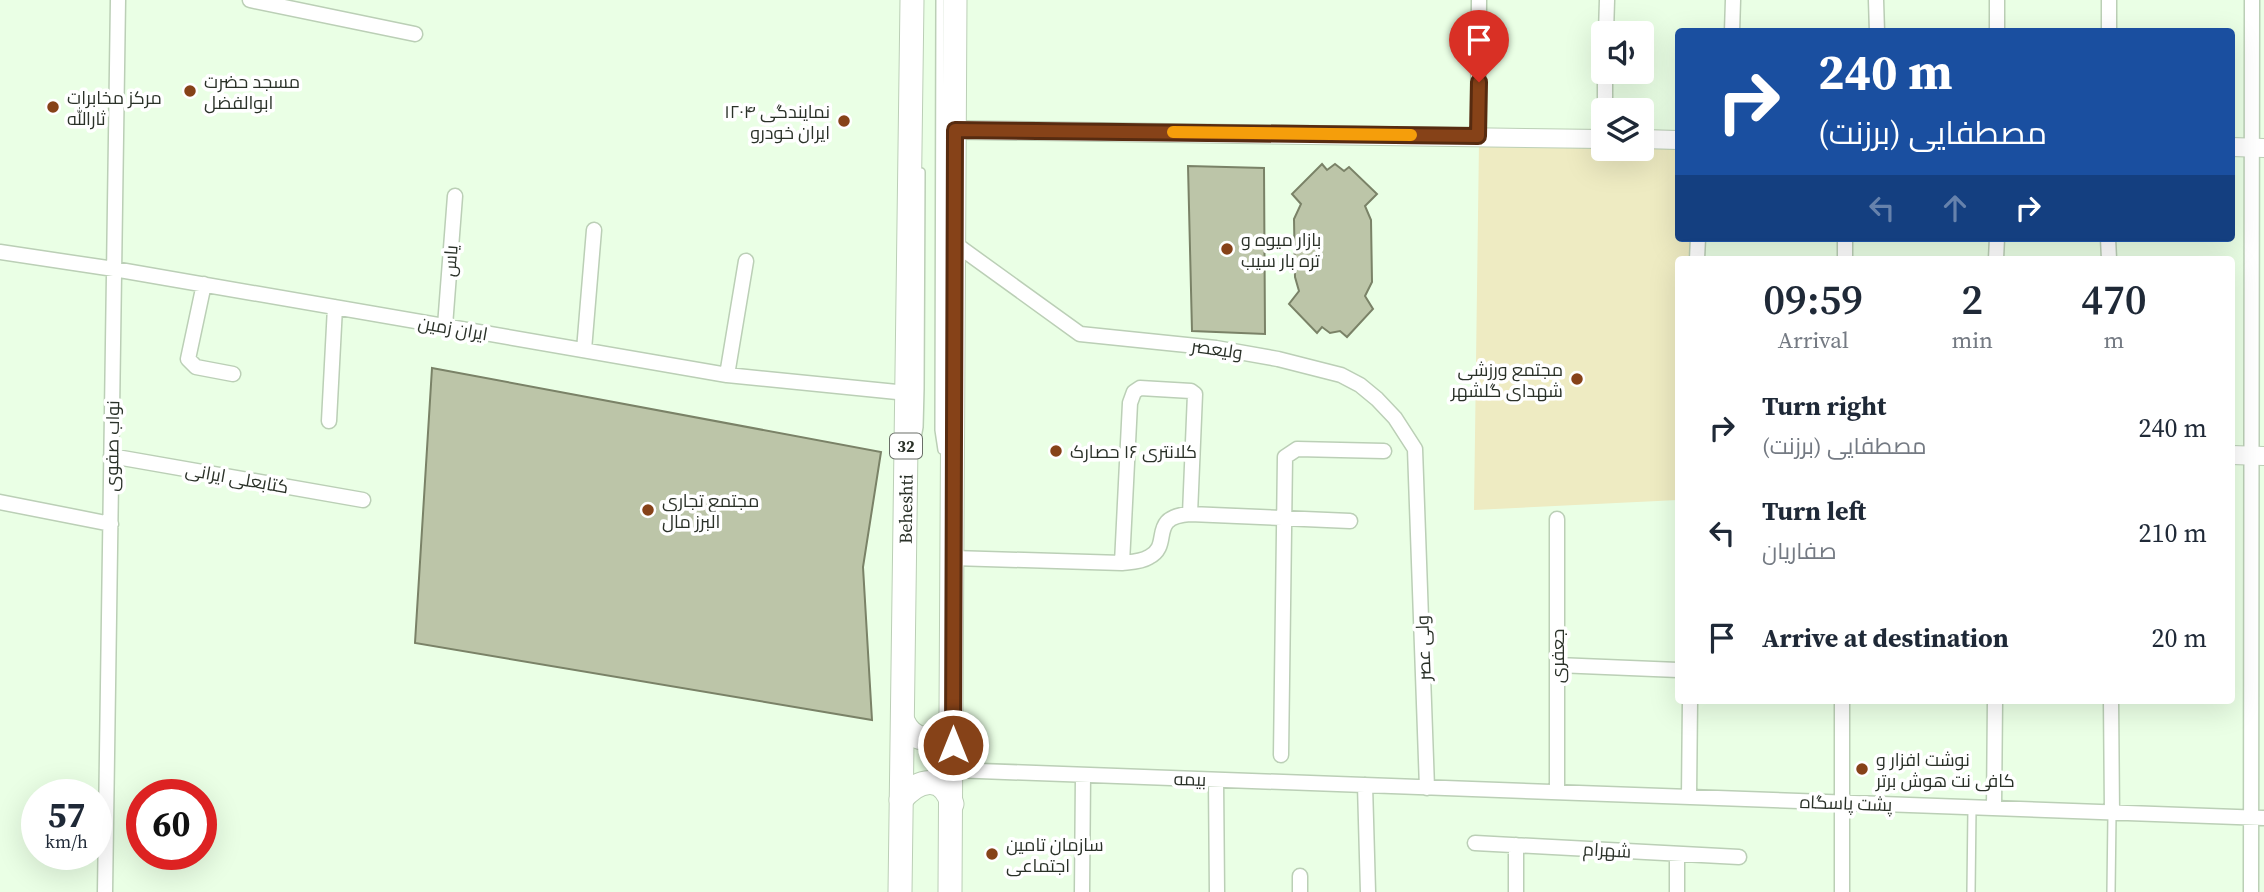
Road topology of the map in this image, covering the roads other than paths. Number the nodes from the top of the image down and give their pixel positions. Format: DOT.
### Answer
graph roads {
  1 [pos="118,0"];
  2 [pos="250,0"];
  3 [pos="912,0"];
  4 [pos="940,0"];
  5 [pos="956,0"];
  6 [pos="1479,0"];
  7 [pos="1607,0"];
  8 [pos="1732,0"];
  9 [pos="1876,0"];
  10 [pos="1997,0"];
  11 [pos="2109,0"];
  12 [pos="2252,0"];
  13 [pos="1606,21"];
  14 [pos="1732,28"];
  15 [pos="1877,28"];
  16 [pos="1997,28"];
  17 [pos="2109,28"];
  18 [pos="415,33"];
  19 [pos="955,130"];
  20 [pos="1478,136"];
  21 [pos="1591,139"];
  22 [pos="1654,139"];
  23 [pos="1675,140"];
  24 [pos="2235,147"];
  25 [pos="2258,148"];
  26 [pos="921,165"];
  27 [pos="455,196"];
  28 [pos="594,230"];
  29 [pos="954,243"];
  30 [pos="0,252"];
  31 [pos="746,261"];
  32 [pos="114,269"];
  33 [pos="204,284"];
  34 [pos="335,307"];
  35 [pos="445,326"];
  36 [pos="584,351"];
  37 [pos="233,374"];
  38 [pos="727,375"];
  39 [pos="907,393"];
  40 [pos="328,421"];
  41 [pos="1384,451"];
  42 [pos="2235,455"];
  43 [pos="111,456"];
  44 [pos="2258,456"];
  45 [pos="906,485"];
  46 [pos="363,500"];
  47 [pos="0,502"];
  48 [pos="1418,508"];
  49 [pos="1190,514"];
  50 [pos="1284,518"];
  51 [pos="1557,519"];
  52 [pos="1350,521"];
  53 [pos="111,524"];
  54 [pos="953,527"];
  55 [pos="953,558"];
  56 [pos="1122,563"];
  57 [pos="1557,665"];
  58 [pos="1675,670"];
  59 [pos="1690,704"];
  60 [pos="1842,704"];
  61 [pos="1995,704"];
  62 [pos="2111,704"];
  63 [pos="953,719"];
  64 [pos="903,721"];
  65 [pos="1282,755"];
  66 [pos="953,770"];
  67 [pos="1083,775"];
  68 [pos="1216,780"];
  69 [pos="1365,785"];
  70 [pos="1427,788"];
  71 [pos="1557,792"];
  72 [pos="1689,797"];
  73 [pos="901,800"];
  74 [pos="1841,803"];
  75 [pos="952,804"];
  76 [pos="1972,808"];
  77 [pos="1994,808"];
  78 [pos="2112,813"];
  79 [pos="2258,818"];
  80 [pos="1475,843"];
  81 [pos="1516,845"];
  82 [pos="1677,853"];
  83 [pos="1739,857"];
  84 [pos="1300,876"];
  85 [pos="105,892"];
  86 [pos="900,892"];
  87 [pos="950,892"];
  88 [pos="1082,892"];
  89 [pos="1217,892"];
  90 [pos="1300,892"];
  91 [pos="1368,892"];
  92 [pos="1516,892"];
  93 [pos="1677,892"];
  94 [pos="1842,892"];
  95 [pos="1971,892"];
  96 [pos="2111,892"];
  97 [pos="2251,892"];
  1 -- 32 [label="street, نواب صفوی"];
  2 -- 18 [label="street"];
  3 -- 39 [label="main road, Beheshti / 32"];
  4 -- 54 [label="lane"];
  5 -- 19 [label="main road"];
  6 -- 20 [label="street"];
  7 -- 13 [label="street"];
  8 -- 14 [label="street"];
  9 -- 15 [label="street"];
  10 -- 16 [label="street"];
  11 -- 17 [label="street"];
  12 -- 25 [label="street"];
  19 -- 20 [label="street"];
  19 -- 29 [label="main road"];
  20 -- 21 [label="street"];
  22 -- 23 [label="street"];
  24 -- 25 [label="street"];
  25 -- 44 [label="street"];
  26 -- 45 [label="lane"];
  27 -- 35 [label="street, یاس"];
  28 -- 36 [label="street"];
  29 -- 48 [label="street, ولیعصر"];
  29 -- 54 [label="main road"];
  30 -- 32 [label="street, ایران زمین"];
  31 -- 38 [label="street"];
  32 -- 33 [label="street, ایران زمین"];
  32 -- 43 [label="street, نواب صفوی"];
  33 -- 34 [label="street, ایران زمین"];
  33 -- 37 [label="street"];
  34 -- 35 [label="street, ایران زمین"];
  34 -- 40 [label="street"];
  35 -- 36 [label="street, ایران زمین"];
  36 -- 38 [label="street, ایران زمین"];
  38 -- 39 [label="street, ایران زمین"];
  39 -- 45 [label="main road, Beheshti / 32"];
  41 -- 50 [label="street"];
  42 -- 44 [label="street"];
  43 -- 46 [label="street, کتابعلی ایرانی"];
  43 -- 53 [label="street, نواب صفوی"];
  44 -- 79 [label="street"];
  45 -- 64 [label="main road, Beheshti / 32"];
  47 -- 53 [label="street"];
  48 -- 70 [label="street, ولی عصر"];
  49 -- 50 [label="street"];
  49 -- 56 [label="street"];
  49 -- 56 [label="street"];
  50 -- 52 [label="street"];
  50 -- 65 [label="street"];
  51 -- 57 [label="street, جعفری"];
  53 -- 85 [label="street, نواب صفوی"];
  54 -- 55 [label="main road"];
  55 -- 56 [label="street"];
  55 -- 63 [label="main road"];
  57 -- 58 [label="street"];
  57 -- 71 [label="street, جعفری"];
  59 -- 72 [label="street"];
  60 -- 74 [label="street"];
  61 -- 77 [label="street"];
  62 -- 78 [label="street"];
  63 -- 64 [label="main road"];
  63 -- 66 [label="main road"];
  64 -- 73 [label="main road, Beheshti / 32"];
  66 -- 67 [label="street, بیمه"];
  66 -- 75 [label="main road"];
  67 -- 68 [label="street, بیمه"];
  67 -- 88 [label="street"];
  68 -- 69 [label="street, بیمه"];
  68 -- 89 [label="street"];
  69 -- 70 [label="street, بیمه"];
  69 -- 91 [label="street"];
  70 -- 71 [label="street, پشت پاسگاه"];
  71 -- 72 [label="street, پشت پاسگاه"];
  72 -- 74 [label="street, پشت پاسگاه"];
  73 -- 75 [label="main road"];
  73 -- 86 [label="main road, Beheshti / 32"];
  74 -- 76 [label="street, پشت پاسگاه"];
  74 -- 94 [label="street"];
  75 -- 87 [label="main road"];
  76 -- 77 [label="street, پشت پاسگاه"];
  76 -- 95 [label="lane"];
  77 -- 78 [label="street, پشت پاسگاه"];
  78 -- 79 [label="street, پشت پاسگاه"];
  78 -- 96 [label="lane"];
  79 -- 97 [label="street"];
  80 -- 81 [label="street, شهرام"];
  81 -- 82 [label="street, شهرام"];
  81 -- 92 [label="street"];
  82 -- 83 [label="street, شهرام"];
  82 -- 93 [label="street"];
  84 -- 90 [label="street"];
}
